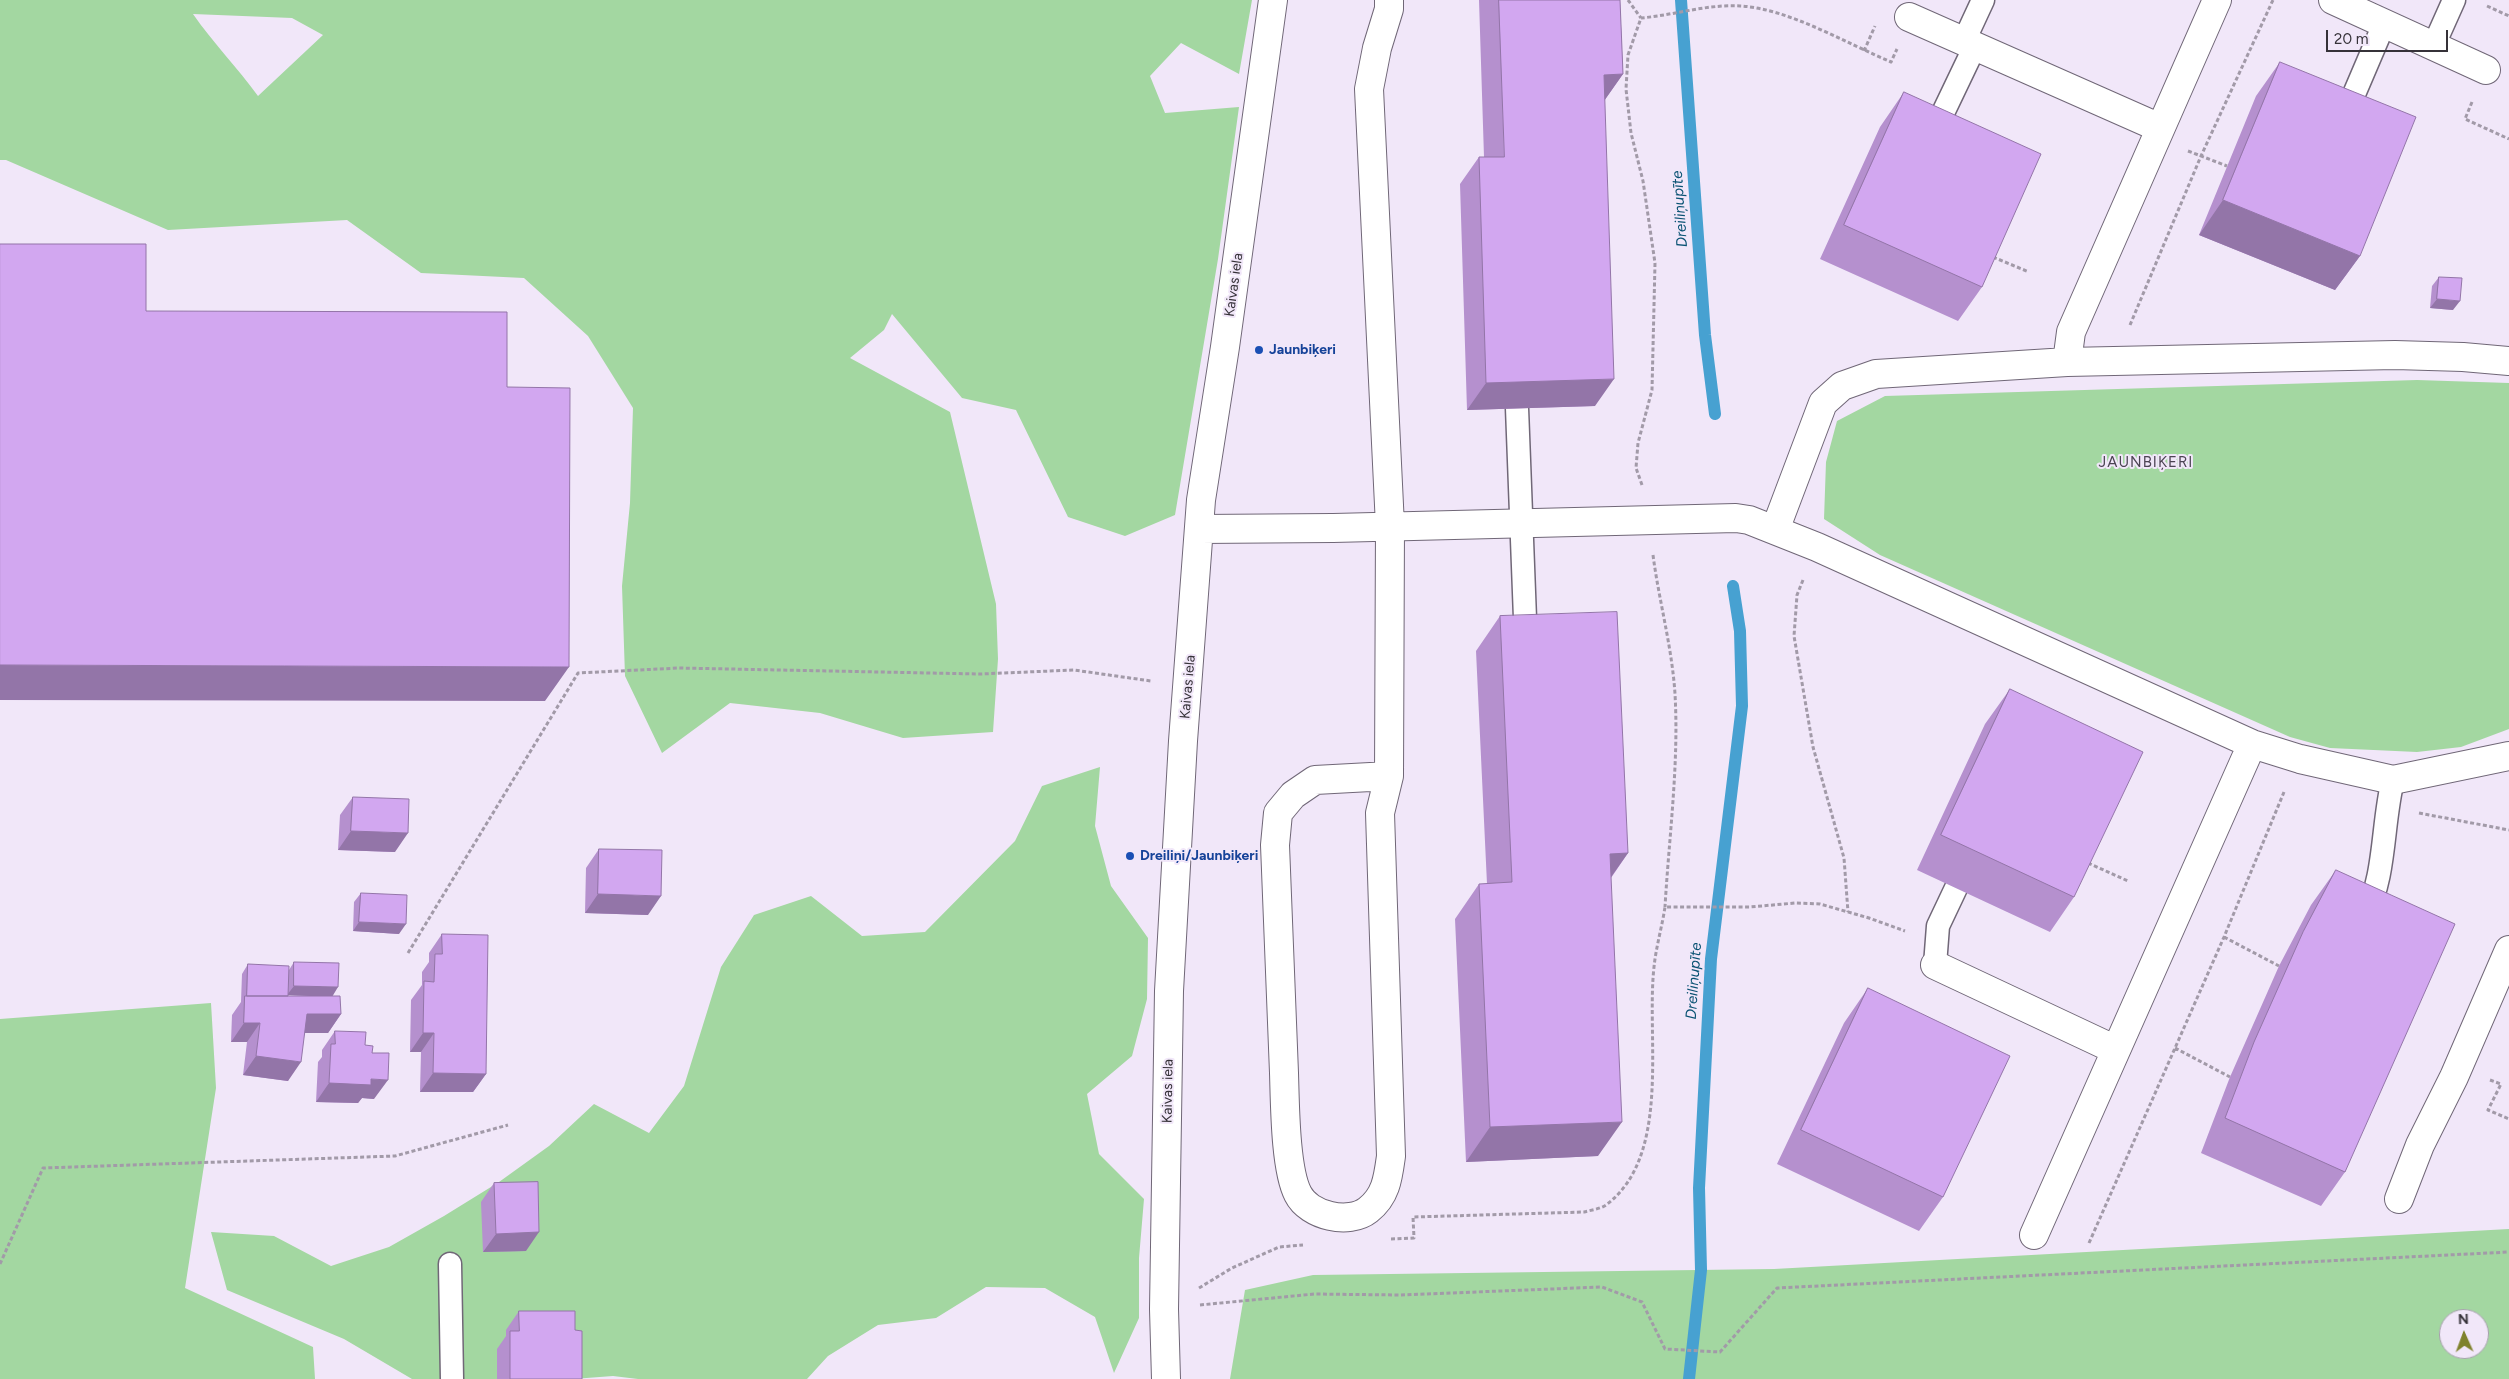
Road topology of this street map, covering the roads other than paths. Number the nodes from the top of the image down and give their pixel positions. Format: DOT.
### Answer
graph roads {
  1 [pos="1273,0"];
  2 [pos="1389,0"];
  3 [pos="1982,0"];
  4 [pos="2218,0"];
  5 [pos="2333,0"];
  6 [pos="2454,0"];
  7 [pos="1909,17"];
  8 [pos="2384,24"];
  9 [pos="1969,44"];
  10 [pos="2432,47"];
  11 [pos="2486,70"];
  12 [pos="2160,128"];
  13 [pos="2339,130"];
  14 [pos="1926,147"];
  15 [pos="2509,361"];
  16 [pos="2066,362"];
  17 [pos="1516,408"];
  18 [pos="1520,524"];
  19 [pos="1390,526"];
  20 [pos="1200,529"];
  21 [pos="1775,530"];
  22 [pos="1526,649"];
  23 [pos="2252,744"];
  24 [pos="2509,756"];
  25 [pos="1389,776"];
  26 [pos="2393,780"];
  27 [pos="1956,888"];
  28 [pos="2359,926"];
  29 [pos="2509,950"];
  30 [pos="1935,965"];
  31 [pos="2116,1050"];
  32 [pos="2399,1199"];
  33 [pos="2034,1235"];
  34 [pos="450,1264"];
  35 [pos="452,1379"];
  36 [pos="1166,1379"];
  1 -- 20 [label="street, Kaivas iela"];
  2 -- 19 [label="street"];
  3 -- 9 [label="lane"];
  4 -- 12 [label="street"];
  5 -- 8 [label="street"];
  6 -- 10 [label="lane"];
  7 -- 9 [label="street"];
  8 -- 10 [label="street"];
  8 -- 13 [label="lane"];
  9 -- 12 [label="street"];
  9 -- 14 [label="lane"];
  10 -- 11 [label="street"];
  12 -- 16 [label="street"];
  15 -- 16 [label="street"];
  16 -- 21 [label="street"];
  17 -- 18 [label="lane"];
  18 -- 19 [label="street"];
  18 -- 21 [label="street"];
  18 -- 22 [label="lane"];
  19 -- 20 [label="street"];
  19 -- 25 [label="street"];
  20 -- 36 [label="street, Kaivas iela"];
  21 -- 23 [label="street"];
  23 -- 26 [label="street"];
  23 -- 31 [label="street"];
  24 -- 26 [label="street"];
  25 -- 25 [label="street"];
  26 -- 28 [label="lane"];
  27 -- 30 [label="lane"];
  29 -- 32 [label="street"];
  30 -- 31 [label="street"];
  31 -- 33 [label="street"];
  34 -- 35 [label="lane"];
}
